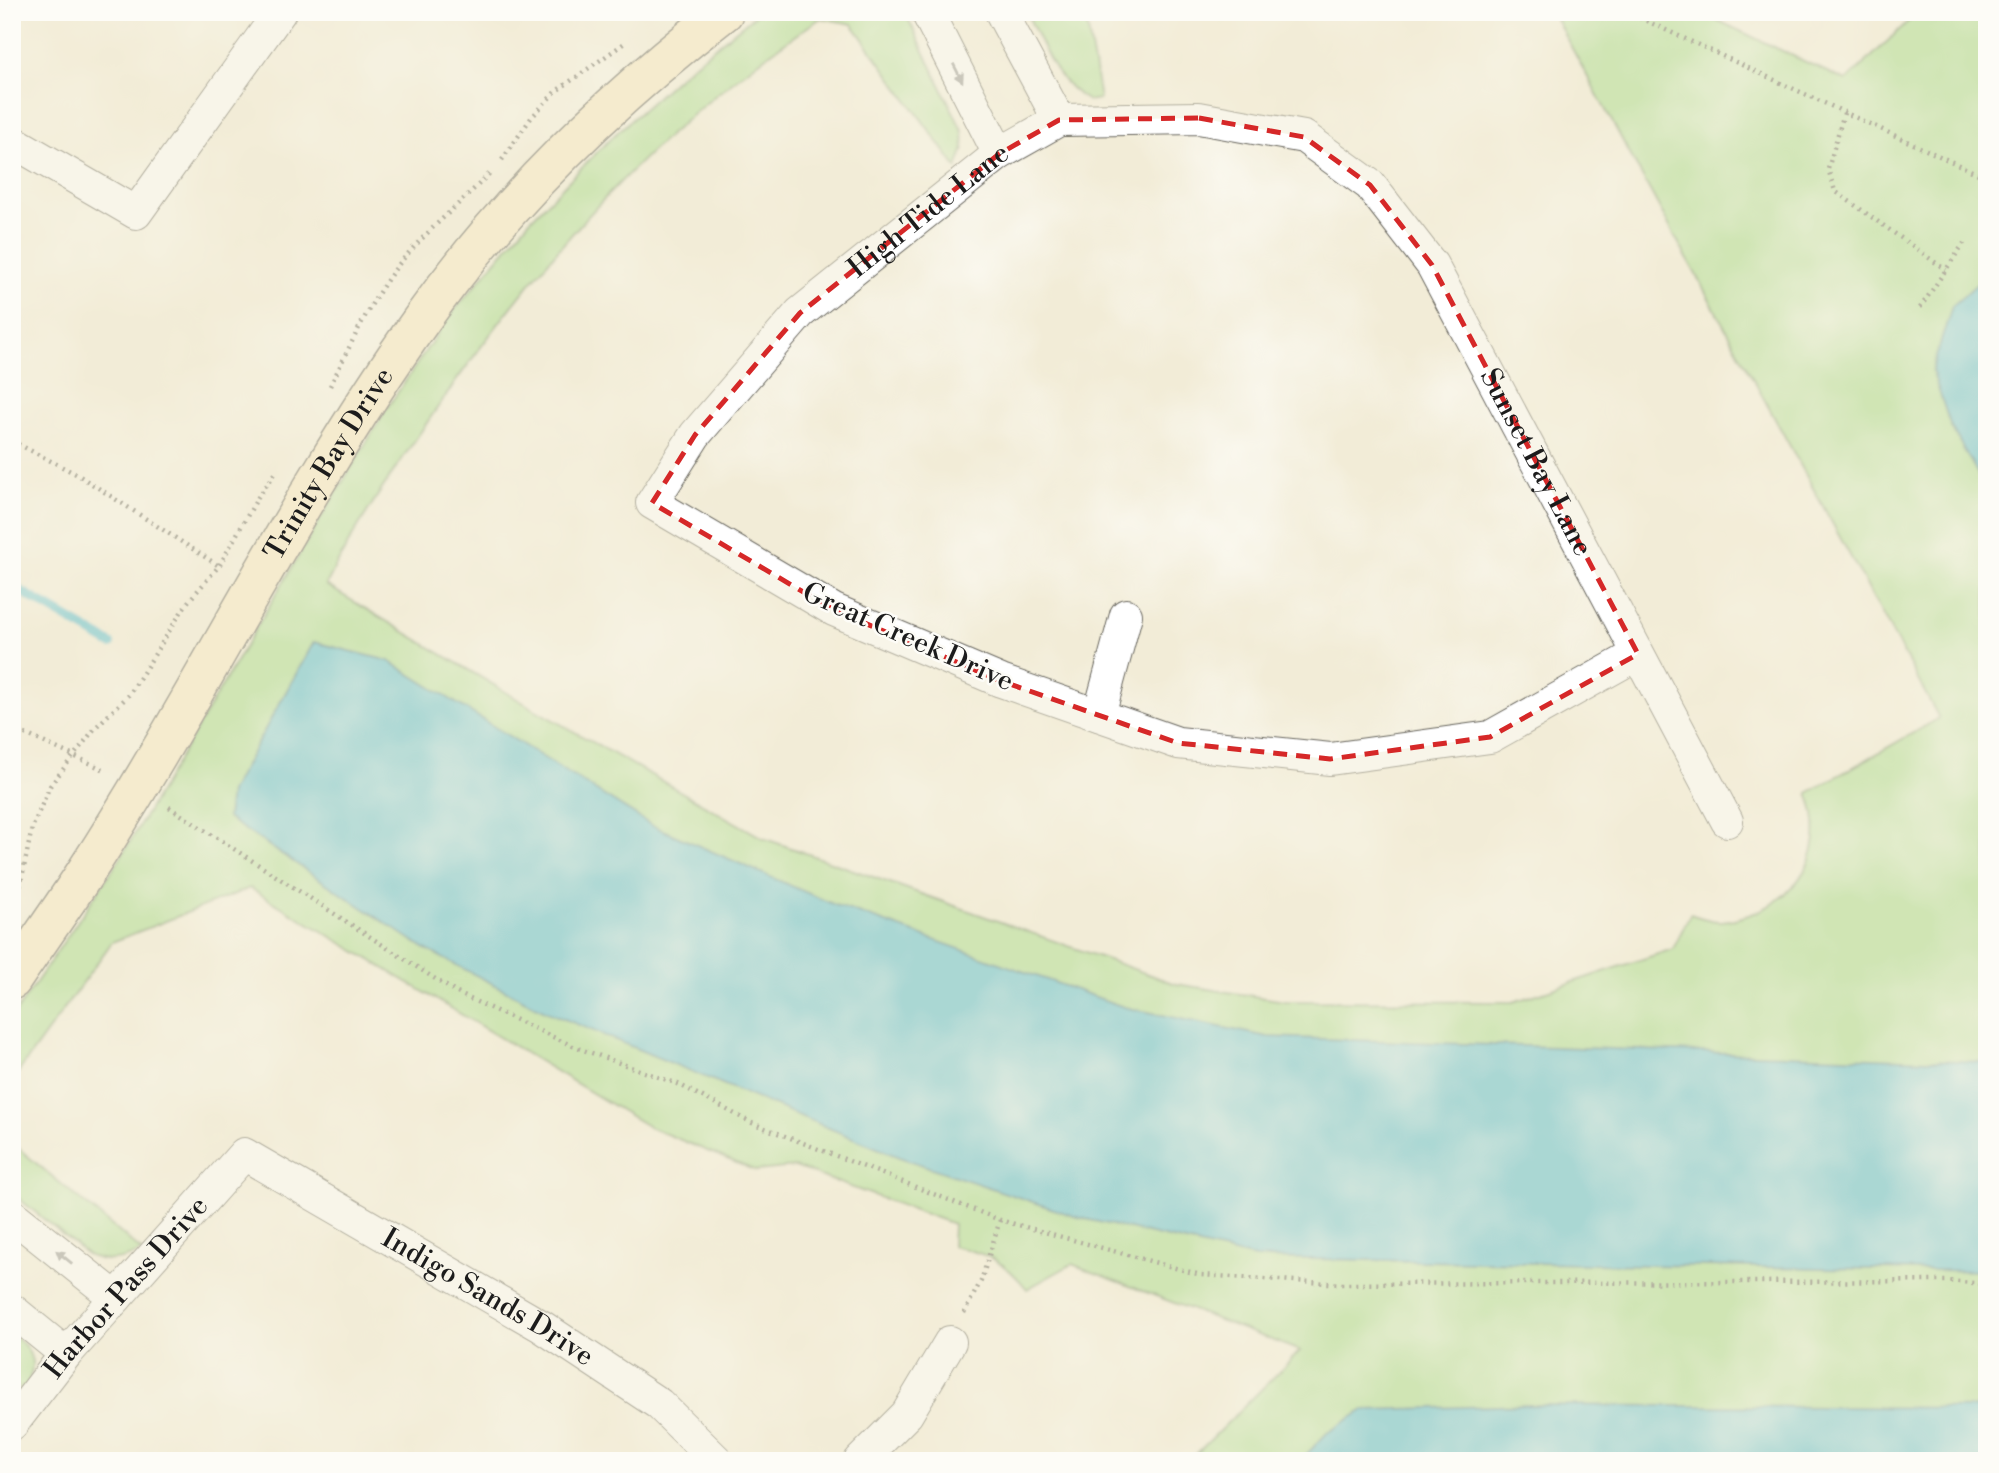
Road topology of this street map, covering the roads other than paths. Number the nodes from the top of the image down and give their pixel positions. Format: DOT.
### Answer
graph roads {
  1 [pos="280,12"];
  2 [pos="724,12"];
  3 [pos="927,12"];
  4 [pos="1002,12"];
  5 [pos="1059,120"];
  6 [pos="1304,138"];
  7 [pos="12,141"];
  8 [pos="999,154"];
  9 [pos="652,503"];
  10 [pos="1126,615"];
  11 [pos="1638,654"];
  12 [pos="1099,715"];
  13 [pos="1727,821"];
  14 [pos="12,980"];
  15 [pos="244,1154"];
  16 [pos="12,1215"];
  17 [pos="116,1298"];
  18 [pos="12,1310"];
  19 [pos="950,1342"];
  20 [pos="66,1354"];
  21 [pos="12,1424"];
  22 [pos="717,1461"];
  23 [pos="860,1461"];
  1 -- 7 [label="street"];
  2 -- 14 [label="street, Trinity Bay Drive"];
  3 -- 8 [label="street, one-way"];
  4 -- 5 [label="street"];
  5 -- 6 [label="street, High Tide Lane"];
  5 -- 8 [label="street, High Tide Lane"];
  6 -- 11 [label="street, Sunset Bay Lane"];
  8 -- 9 [label="street, High Tide Lane"];
  9 -- 12 [label="street, Great Creek Drive"];
  10 -- 12 [label="street"];
  11 -- 12 [label="street, Great Creek Drive"];
  11 -- 13 [label="street, Sunset Bay Lane"];
  15 -- 17 [label="street, Harbor Pass Drive"];
  15 -- 22 [label="street, Indigo Sands Drive"];
  17 -- 16 [label="street, one-way"];
  17 -- 20 [label="street, Harbor Pass Drive"];
  18 -- 20 [label="street"];
  19 -- 23 [label="street"];
  20 -- 21 [label="street, Harbor Pass Drive"];
}
